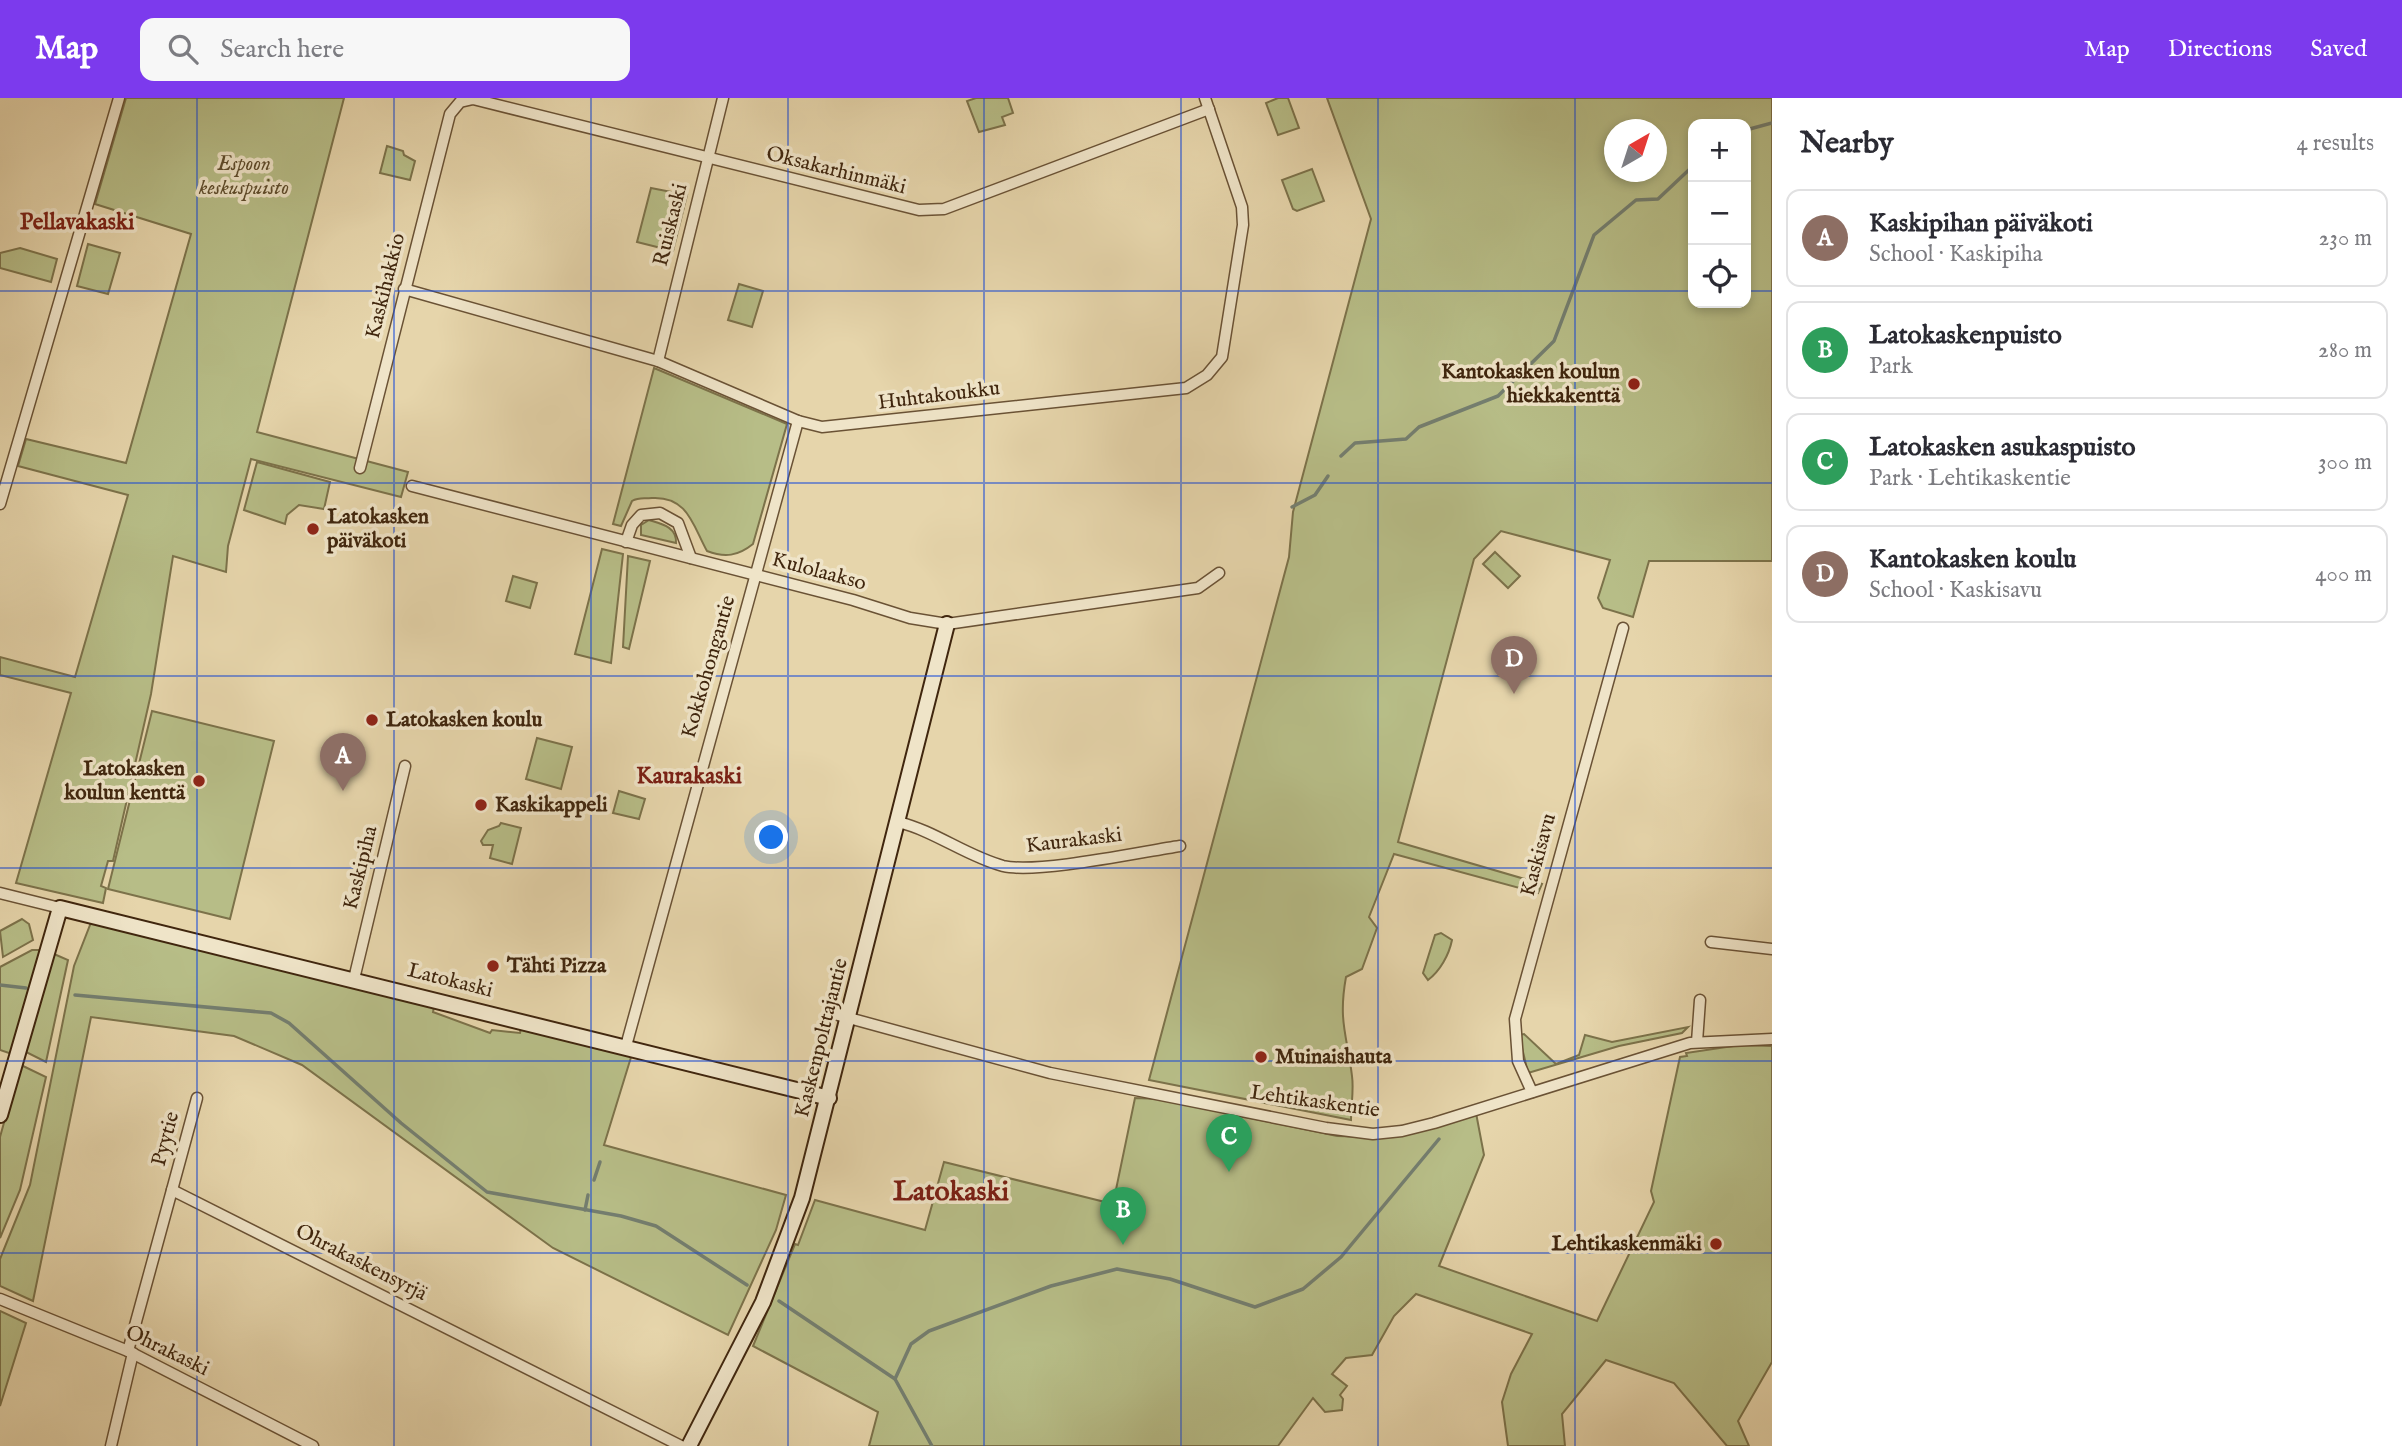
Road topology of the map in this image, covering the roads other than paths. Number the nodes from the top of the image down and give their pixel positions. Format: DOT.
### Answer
graph roads {
  1 [pos="119,98"];
  2 [pos="723,98"];
  3 [pos="1205,98"];
  4 [pos="1209,109"];
  5 [pos="450,114"];
  6 [pos="707,159"];
  7 [pos="404,289"];
  8 [pos="658,361"];
  9 [pos="798,421"];
  10 [pos="360,468"];
  11 [pos="412,486"];
  12 [pos="0,504"];
  13 [pos="626,542"];
  14 [pos="691,558"];
  15 [pos="1219,573"];
  16 [pos="754,575"];
  17 [pos="947,624"];
  18 [pos="1623,628"];
  19 [pos="405,766"];
  20 [pos="898,822"];
  21 [pos="1180,846"];
  22 [pos="0,893"];
  23 [pos="60,908"];
  24 [pos="1711,942"];
  25 [pos="1772,949"];
  26 [pos="354,979"];
  27 [pos="1700,1000"];
  28 [pos="844,1016"];
  29 [pos="1772,1039"];
  30 [pos="1697,1042"];
  31 [pos="626,1046"];
  32 [pos="1532,1092"];
  33 [pos="197,1098"];
  34 [pos="830,1098"];
  35 [pos="0,1115"];
  36 [pos="172,1190"];
  37 [pos="0,1299"];
  38 [pos="130,1352"];
  39 [pos="111,1446"];
  40 [pos="313,1446"];
  41 [pos="681,1446"];
  42 [pos="690,1446"];
  1 -- 12 [label="street"];
  2 -- 6 [label="street, Ruiskaski"];
  3 -- 4 [label="street, Huhtakoukku"];
  4 -- 6 [label="street, Oksakarhinmäki"];
  4 -- 9 [label="street, Huhtakoukku"];
  5 -- 6 [label="street, Oksakarhinmäki"];
  5 -- 7 [label="street, Kaskihakkio"];
  6 -- 8 [label="street, Ruiskaski"];
  7 -- 8 [label="street, Huhtakoukku"];
  7 -- 10 [label="street, Kaskihakkio"];
  8 -- 9 [label="street, Huhtakoukku"];
  9 -- 16 [label="street, Kokkohongantie"];
  11 -- 13 [label="street, Kulolaakso"];
  13 -- 14 [label="street, Kulolaakso"];
  13 -- 14 [label="street"];
  14 -- 16 [label="street, Kulolaakso"];
  15 -- 17 [label="street, Kulolaakso"];
  16 -- 17 [label="street, Kulolaakso"];
  16 -- 31 [label="street, Kokkohongantie"];
  17 -- 20 [label="street, Kaskenpolttajantie"];
  18 -- 32 [label="street, Kaskisavu"];
  19 -- 26 [label="street, Kaskipiha"];
  20 -- 21 [label="street, Kaurakaski"];
  20 -- 28 [label="street, Kaskenpolttajantie"];
  22 -- 23 [label="street"];
  23 -- 26 [label="street, Latokaski"];
  23 -- 35 [label="street"];
  24 -- 25 [label="street"];
  26 -- 31 [label="street, Latokaski"];
  27 -- 30 [label="street"];
  28 -- 32 [label="street, Lehtikaskentie"];
  28 -- 34 [label="street, Kaskenpolttajantie"];
  29 -- 30 [label="street, Lehtikaskentie"];
  30 -- 32 [label="street, Lehtikaskentie"];
  31 -- 34 [label="street, Latokaski"];
  33 -- 36 [label="street, Pyytie"];
  34 -- 42 [label="street, Kaskenpolttajantie"];
  36 -- 38 [label="street"];
  36 -- 41 [label="street, Ohrakaskensyrjä"];
  37 -- 38 [label="street, Ohrakaski"];
  38 -- 39 [label="street"];
  38 -- 40 [label="street, Ohrakaski"];
}
